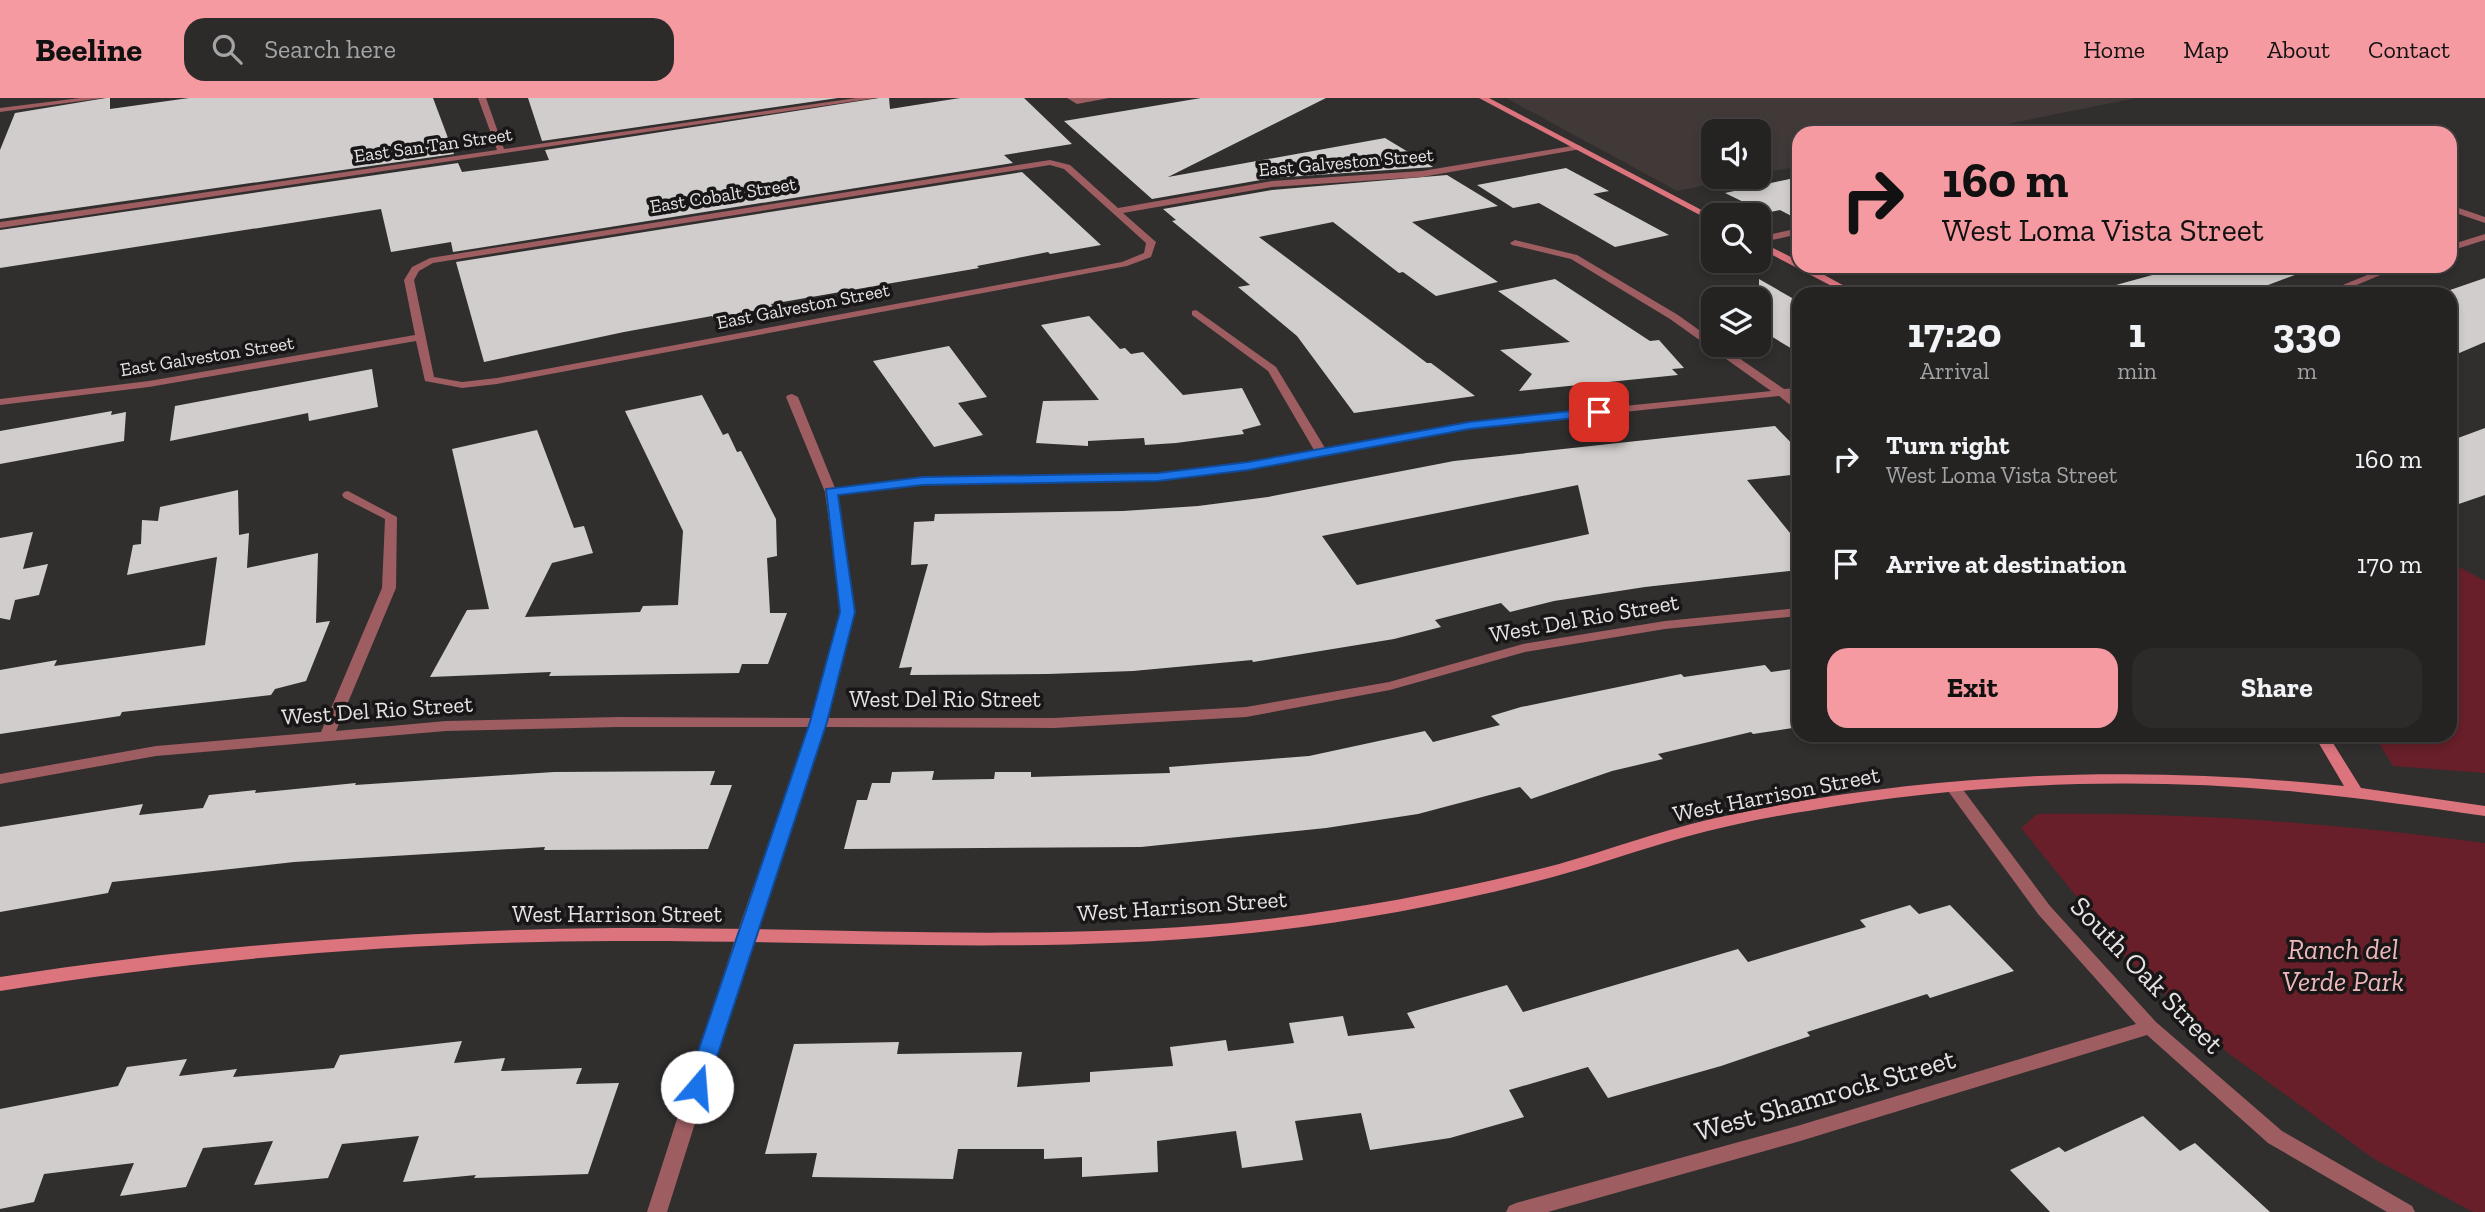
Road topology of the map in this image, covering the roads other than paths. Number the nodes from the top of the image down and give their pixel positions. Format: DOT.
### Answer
graph roads {
  1 [pos="99,98"];
  2 [pos="482,98"];
  3 [pos="872,98"];
  4 [pos="1071,98"];
  5 [pos="1105,98"];
  6 [pos="1483,98"];
  7 [pos="0,110"];
  8 [pos="1578,148"];
  9 [pos="501,151"];
  10 [pos="2457,210"];
  11 [pos="1118,211"];
  12 [pos="1701,213"];
  13 [pos="2485,220"];
  14 [pos="0,225"];
  15 [pos="1792,233"];
  16 [pos="2485,237"];
  17 [pos="1771,239"];
  18 [pos="1515,243"];
  19 [pos="2457,246"];
  20 [pos="1771,249"];
  21 [pos="1792,261"];
  22 [pos="1814,273"];
  23 [pos="2379,273"];
  24 [pos="1840,287"];
  25 [pos="2344,287"];
  26 [pos="1196,313"];
  27 [pos="419,337"];
  28 [pos="1792,392"];
  29 [pos="1782,393"];
  30 [pos="792,397"];
  31 [pos="0,402"];
  32 [pos="1792,402"];
  33 [pos="1321,452"];
  34 [pos="831,492"];
  35 [pos="348,495"];
  36 [pos="1792,613"];
  37 [pos="818,722"];
  38 [pos="327,735"];
  39 [pos="2325,742"];
  40 [pos="0,779"];
  41 [pos="1953,788"];
  42 [pos="2354,790"];
  43 [pos="2485,811"];
  44 [pos="745,936"];
  45 [pos="0,985"];
  46 [pos="2150,1027"];
  47 [pos="657,1212"];
  48 [pos="1516,1212"];
  49 [pos="2405,1212"];
  1 -- 7 [label="street"];
  2 -- 9 [label="street"];
  3 -- 9 [label="street, East San Tan Street"];
  4 -- 5 [label="street"];
  6 -- 8 [label="street"];
  8 -- 11 [label="street, East Galveston Street"];
  8 -- 12 [label="street"];
  9 -- 14 [label="street, East San Tan Street"];
  10 -- 13 [label="street"];
  11 -- 27 [label="street, East Cobalt Street"];
  11 -- 27 [label="street, East Galveston Street"];
  15 -- 17 [label="street"];
  16 -- 19 [label="street"];
  18 -- 29 [label="street"];
  20 -- 21 [label="street"];
  22 -- 24 [label="street"];
  23 -- 25 [label="street"];
  26 -- 33 [label="street"];
  27 -- 31 [label="street, East Galveston Street"];
  28 -- 29 [label="street"];
  29 -- 32 [label="street"];
  29 -- 33 [label="street"];
  30 -- 34 [label="street"];
  33 -- 34 [label="street"];
  34 -- 37 [label="street"];
  35 -- 38 [label="street"];
  36 -- 37 [label="street, West Del Rio Street"];
  37 -- 38 [label="street, West Del Rio Street"];
  37 -- 44 [label="street"];
  38 -- 40 [label="street, West Del Rio Street"];
  39 -- 42 [label="street"];
  41 -- 42 [label="street, West Harrison Street"];
  41 -- 44 [label="street, West Harrison Street"];
  41 -- 46 [label="street, South Oak Street"];
  42 -- 43 [label="street, West Harrison Street"];
  44 -- 45 [label="street, West Harrison Street"];
  44 -- 47 [label="street"];
  46 -- 48 [label="street, West Shamrock Street"];
  46 -- 49 [label="street, South Oak Street"];
}
